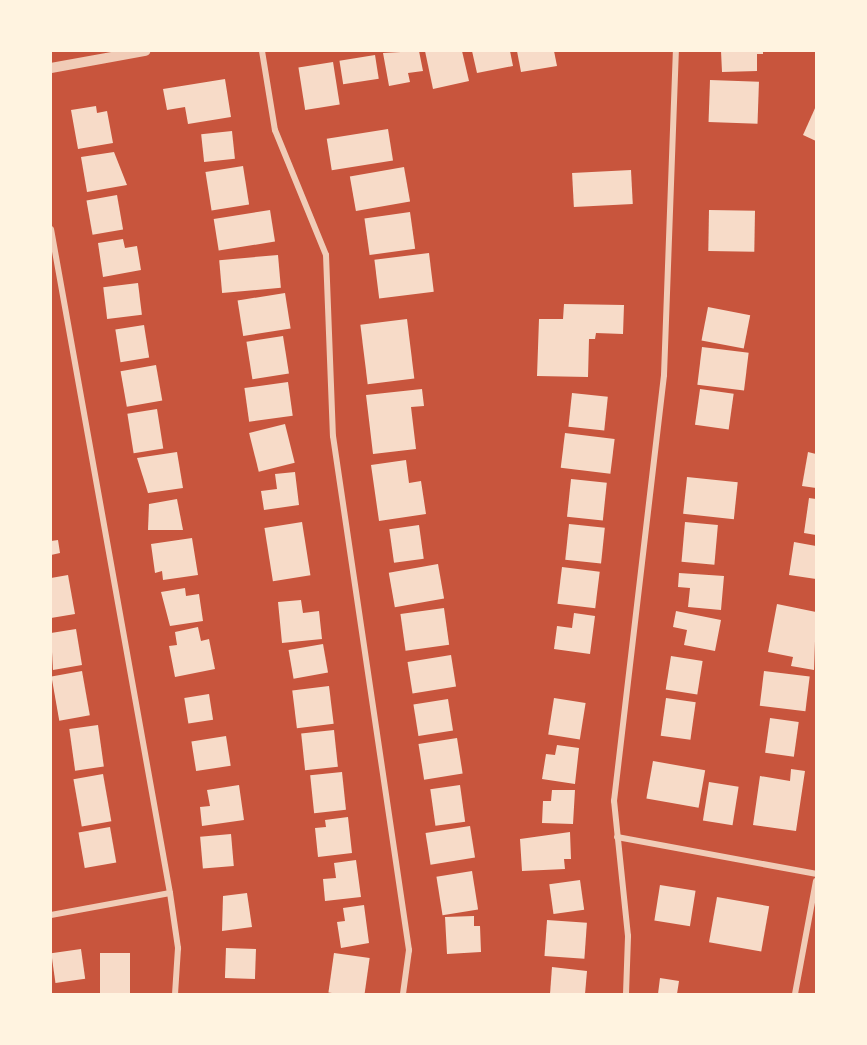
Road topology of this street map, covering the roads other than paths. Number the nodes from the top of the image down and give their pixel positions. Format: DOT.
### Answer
graph roads {
  1 [pos="145,51"];
  2 [pos="262,51"];
  3 [pos="676,51"];
  4 [pos="51,68"];
  5 [pos="51,229"];
  6 [pos="617,837"];
  7 [pos="816,874"];
  8 [pos="816,881"];
  9 [pos="170,893"];
  10 [pos="51,915"];
  11 [pos="175,994"];
  12 [pos="403,994"];
  13 [pos="626,994"];
  14 [pos="795,994"];
  1 -- 4 [label="street"];
  2 -- 12 [label="street"];
  3 -- 6 [label="street"];
  5 -- 9 [label="street"];
  6 -- 7 [label="street"];
  6 -- 13 [label="street"];
  8 -- 14 [label="street"];
  9 -- 10 [label="street"];
  9 -- 11 [label="street"];
}
